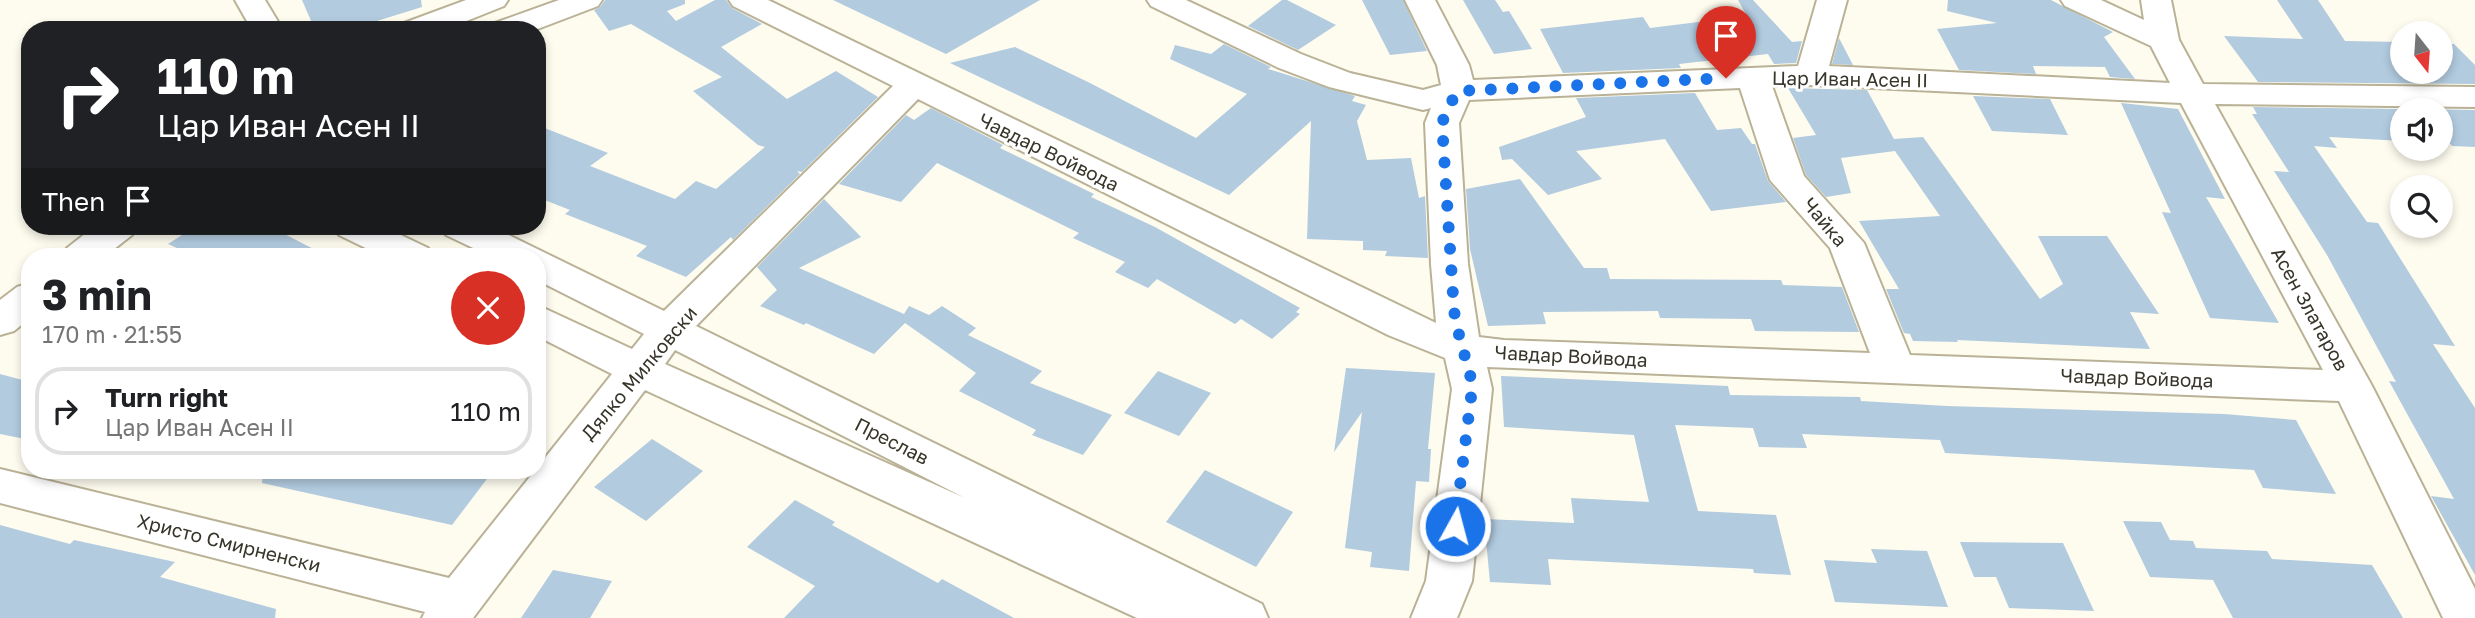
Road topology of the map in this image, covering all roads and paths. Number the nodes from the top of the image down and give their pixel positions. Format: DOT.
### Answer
graph roads {
  1 [pos="250,0"];
  2 [pos="493,0"];
  3 [pos="587,0"];
  4 [pos="744,0"];
  5 [pos="1162,0"];
  6 [pos="1420,0"];
  7 [pos="1832,0"];
  8 [pos="2076,0"];
  9 [pos="2156,0"];
  10 [pos="263,21"];
  11 [pos="438,21"];
  12 [pos="530,21"];
  13 [pos="2163,40"];
  14 [pos="1811,75"];
  15 [pos="1753,77"];
  16 [pos="912,85"];
  17 [pos="1459,91"];
  18 [pos="2193,94"];
  19 [pos="2475,97"];
  20 [pos="108,235"];
  21 [pos="370,235"];
  22 [pos="477,235"];
  23 [pos="91,248"];
  24 [pos="397,248"];
  25 [pos="504,248"];
  26 [pos="546,268"];
  27 [pos="21,304"];
  28 [pos="0,321"];
  29 [pos="546,324"];
  30 [pos="670,330"];
  31 [pos="1462,349"];
  32 [pos="1896,369"];
  33 [pos="639,370"];
  34 [pos="2353,386"];
  35 [pos="0,486"];
  36 [pos="1449,606"];
  37 [pos="452,609"];
  38 [pos="1185,618"];
  39 [pos="1245,618"];
  40 [pos="2466,618"];
  1 -- 10 [label="street"];
  2 -- 11 [label="street"];
  3 -- 12 [label="street"];
  4 -- 16 [label="street, Чавдар Войвода"];
  5 -- 17 [label="street, Цар Иван Асен II"];
  6 -- 17 [label="street"];
  7 -- 14 [label="street"];
  8 -- 13 [label="street"];
  9 -- 13 [label="street, Асен Златаров"];
  13 -- 18 [label="street, Асен Златаров"];
  14 -- 15 [label="street, Цар Иван Асен II"];
  14 -- 18 [label="street, Цар Иван Асен II"];
  15 -- 17 [label="street, Цар Иван Асен II"];
  15 -- 32 [label="street, Чайка"];
  16 -- 30 [label="street, Дялко Милковски"];
  16 -- 31 [label="street, Чавдар Войвода"];
  17 -- 31 [label="street"];
  18 -- 19 [label="street, Цар Иван Асен II"];
  18 -- 34 [label="street, Асен Златаров"];
  20 -- 23 [label="street"];
  21 -- 24 [label="street"];
  22 -- 25 [label="street"];
  26 -- 30 [label="street, Преслав"];
  27 -- 28 [label="street"];
  29 -- 33 [label="street, Преслав"];
  30 -- 33 [label="street, Дялко Милковски"];
  30 -- 39 [label="street, Преслав"];
  31 -- 32 [label="street, Чавдар Войвода"];
  31 -- 36 [label="street"];
  32 -- 34 [label="street, Чавдар Войвода"];
  33 -- 37 [label="street, Дялко Милковски"];
  33 -- 38 [label="street, Преслав"];
  34 -- 40 [label="street, Асен Златаров"];
  35 -- 37 [label="street, Христо Смирненски"];
}
